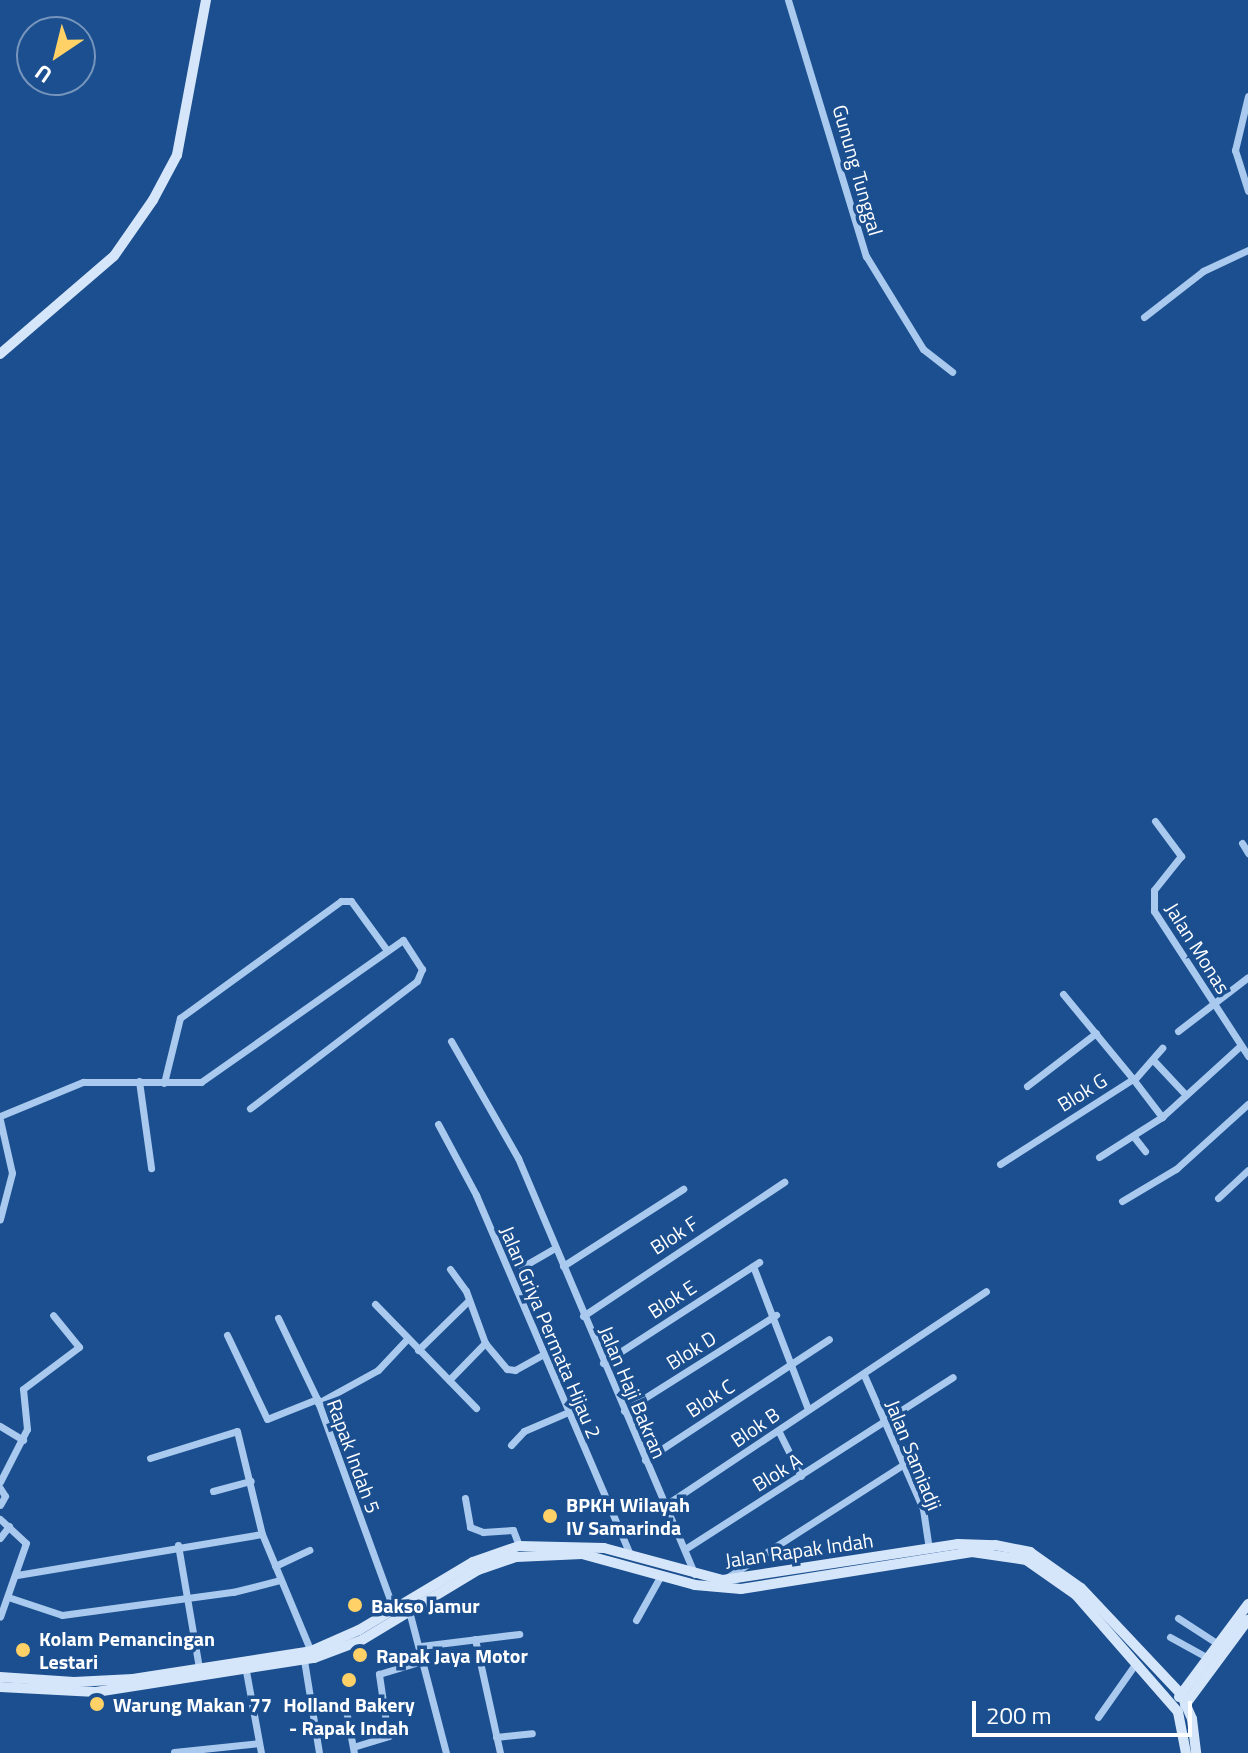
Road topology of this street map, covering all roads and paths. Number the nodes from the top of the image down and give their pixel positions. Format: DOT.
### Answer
graph roads {
  1 [pos="206,0"];
  2 [pos="788,0"];
  3 [pos="1248,96"];
  4 [pos="1248,191"];
  5 [pos="1248,250"];
  6 [pos="1144,317"];
  7 [pos="0,354"];
  8 [pos="952,372"];
  9 [pos="1155,821"];
  10 [pos="1242,843"];
  11 [pos="1248,853"];
  12 [pos="386,949"];
  13 [pos="1248,977"];
  14 [pos="1063,994"];
  15 [pos="1212,1001"];
  16 [pos="1178,1031"];
  17 [pos="1096,1033"];
  18 [pos="1248,1036"];
  19 [pos="451,1041"];
  20 [pos="1239,1044"];
  21 [pos="1162,1048"];
  22 [pos="1248,1056"];
  23 [pos="1155,1062"];
  24 [pos="1134,1080"];
  25 [pos="139,1081"];
  26 [pos="164,1083"];
  27 [pos="1027,1086"];
  28 [pos="1185,1094"];
  29 [pos="1248,1104"];
  30 [pos="250,1108"];
  31 [pos="1162,1117"];
  32 [pos="0,1118"];
  33 [pos="438,1124"];
  34 [pos="1134,1137"];
  35 [pos="1145,1151"];
  36 [pos="1099,1157"];
  37 [pos="1000,1164"];
  38 [pos="151,1168"];
  39 [pos="1248,1170"];
  40 [pos="784,1182"];
  41 [pos="683,1189"];
  42 [pos="1218,1198"];
  43 [pos="1122,1201"];
  44 [pos="0,1219"];
  45 [pos="555,1248"];
  46 [pos="563,1266"];
  47 [pos="522,1267"];
  48 [pos="450,1269"];
  49 [pos="986,1291"];
  50 [pos="467,1302"];
  51 [pos="375,1304"];
  52 [pos="53,1315"];
  53 [pos="776,1315"];
  54 [pos="583,1316"];
  55 [pos="278,1318"];
  56 [pos="227,1335"];
  57 [pos="407,1339"];
  58 [pos="829,1339"];
  59 [pos="485,1343"];
  60 [pos="418,1350"];
  61 [pos="544,1354"];
  62 [pos="603,1363"];
  63 [pos="793,1364"];
  64 [pos="864,1375"];
  65 [pos="953,1377"];
  66 [pos="449,1380"];
  67 [pos="317,1401"];
  68 [pos="476,1408"];
  69 [pos="808,1409"];
  70 [pos="624,1411"];
  71 [pos="566,1413"];
  72 [pos="883,1419"];
  73 [pos="0,1426"];
  74 [pos="779,1432"];
  75 [pos="23,1440"];
  76 [pos="511,1445"];
  77 [pos="150,1458"];
  78 [pos="645,1460"];
  79 [pos="904,1464"];
  80 [pos="801,1476"];
  81 [pos="251,1481"];
  82 [pos="0,1485"];
  83 [pos="213,1491"];
  84 [pos="465,1498"];
  85 [pos="0,1505"];
  86 [pos="664,1506"];
  87 [pos="0,1519"];
  88 [pos="9,1526"];
  89 [pos="262,1534"];
  90 [pos="0,1538"];
  91 [pos="178,1545"];
  92 [pos="519,1546"];
  93 [pos="538,1549"];
  94 [pos="685,1549"];
  95 [pos="929,1549"];
  96 [pos="309,1550"];
  97 [pos="630,1555"];
  98 [pos="275,1566"];
  99 [pos="17,1575"];
  100 [pos="661,1575"];
  101 [pos="696,1576"];
  102 [pos="280,1580"];
  103 [pos="723,1580"];
  104 [pos="8,1597"];
  105 [pos="188,1598"];
  106 [pos="1248,1604"];
  107 [pos="407,1606"];
  108 [pos="393,1608"];
  109 [pos="0,1617"];
  110 [pos="1178,1618"];
  111 [pos="636,1620"];
  112 [pos="1248,1620"];
  113 [pos="1234,1632"];
  114 [pos="519,1634"];
  115 [pos="1170,1637"];
  116 [pos="475,1639"];
  117 [pos="1218,1644"];
  118 [pos="421,1646"];
  119 [pos="310,1657"];
  120 [pos="1208,1658"];
  121 [pos="425,1660"];
  122 [pos="1136,1663"];
  123 [pos="199,1668"];
  124 [pos="246,1671"];
  125 [pos="0,1677"];
  126 [pos="0,1687"];
  127 [pos="1184,1699"];
  128 [pos="345,1705"];
  129 [pos="1175,1708"];
  130 [pos="1098,1717"];
  131 [pos="532,1733"];
  132 [pos="496,1737"];
  133 [pos="259,1743"];
  134 [pos="354,1750"];
  135 [pos="174,1752"];
  136 [pos="261,1753"];
  137 [pos="319,1753"];
  138 [pos="446,1753"];
  139 [pos="500,1753"];
  140 [pos="1186,1753"];
  141 [pos="1196,1753"];
  1 -- 7 [label="main road"];
  2 -- 8 [label="street, Gunung Tunggal"];
  3 -- 4 [label="street"];
  5 -- 6 [label="street"];
  9 -- 15 [label="street, Jalan Monas"];
  10 -- 11 [label="street"];
  12 -- 26 [label="street"];
  12 -- 26 [label="street"];
  12 -- 30 [label="street"];
  13 -- 15 [label="street"];
  14 -- 17 [label="street"];
  15 -- 16 [label="street"];
  15 -- 20 [label="street, Jalan Monas"];
  17 -- 24 [label="street"];
  17 -- 27 [label="street"];
  18 -- 20 [label="street"];
  19 -- 45 [label="street, Jalan Haji Bakran"];
  20 -- 22 [label="street, Jalan Monas"];
  20 -- 28 [label="street"];
  21 -- 24 [label="street"];
  23 -- 28 [label="street"];
  24 -- 31 [label="street, Blok G"];
  24 -- 37 [label="street, Blok G"];
  25 -- 26 [label="street"];
  25 -- 32 [label="street"];
  25 -- 38 [label="street"];
  28 -- 31 [label="street"];
  29 -- 43 [label="street"];
  31 -- 34 [label="street"];
  32 -- 44 [label="street"];
  33 -- 61 [label="street, Jalan Griya Permata Hijau 2"];
  34 -- 35 [label="street"];
  34 -- 36 [label="street"];
  39 -- 42 [label="street"];
  40 -- 54 [label="street, Blok F"];
  41 -- 46 [label="street"];
  45 -- 46 [label="street, Jalan Haji Bakran"];
  45 -- 47 [label="street"];
  46 -- 54 [label="street, Jalan Haji Bakran"];
  48 -- 50 [label="street"];
  49 -- 64 [label="street, Blok B"];
  50 -- 59 [label="street"];
  50 -- 60 [label="street"];
  51 -- 57 [label="street"];
  52 -- 75 [label="street"];
  53 -- 62 [label="street, Blok E"];
  53 -- 63 [label="street"];
  53 -- 70 [label="street, Blok D"];
  54 -- 62 [label="street, Jalan Haji Bakran"];
  55 -- 67 [label="street, Rapak Indah 5"];
  56 -- 67 [label="street"];
  57 -- 60 [label="street"];
  57 -- 67 [label="street"];
  58 -- 63 [label="street, Blok C"];
  59 -- 61 [label="street"];
  59 -- 66 [label="street"];
  60 -- 66 [label="street"];
  61 -- 71 [label="street, Jalan Griya Permata Hijau 2"];
  62 -- 70 [label="street, Jalan Haji Bakran"];
  63 -- 69 [label="street"];
  63 -- 78 [label="street, Blok C"];
  64 -- 69 [label="street, Blok B"];
  64 -- 72 [label="street, Jalan Samiadji"];
  65 -- 72 [label="street, Blok A"];
  66 -- 68 [label="street"];
  67 -- 108 [label="street, Rapak Indah 5"];
  69 -- 74 [label="street, Blok B"];
  70 -- 78 [label="street, Jalan Haji Bakran"];
  71 -- 76 [label="street"];
  71 -- 97 [label="street, Jalan Griya Permata Hijau 2"];
  72 -- 79 [label="street, Jalan Samiadji"];
  72 -- 80 [label="street, Blok A"];
  73 -- 75 [label="street"];
  74 -- 80 [label="street"];
  74 -- 86 [label="street, Blok B"];
  75 -- 82 [label="street"];
  77 -- 81 [label="street"];
  78 -- 86 [label="street, Jalan Haji Bakran"];
  79 -- 95 [label="street, Jalan Samiadji"];
  79 -- 103 [label="street"];
  80 -- 94 [label="street, Blok A"];
  81 -- 83 [label="street"];
  81 -- 89 [label="street"];
  82 -- 85 [label="street"];
  84 -- 92 [label="street"];
  86 -- 94 [label="street, Jalan Haji Bakran"];
  87 -- 88 [label="street"];
  88 -- 90 [label="street"];
  88 -- 99 [label="street"];
  89 -- 91 [label="street"];
  89 -- 98 [label="street"];
  91 -- 99 [label="street"];
  91 -- 105 [label="street"];
  92 -- 93 [label="main road, Jalan Rapak Indah"];
  92 -- 107 [label="main road, Jalan Rapak Indah"];
  93 -- 97 [label="main road, Jalan Rapak Indah"];
  93 -- 100 [label="main road, Jalan Rapak Indah"];
  93 -- 107 [label="main road, Jalan Rapak Indah"];
  94 -- 101 [label="street, Jalan Haji Bakran"];
  95 -- 103 [label="main road, Jalan Rapak Indah"];
  95 -- 127 [label="main road, Jalan Rapak Indah"];
  96 -- 98 [label="street"];
  97 -- 101 [label="main road, Jalan Rapak Indah"];
  98 -- 102 [label="street"];
  99 -- 104 [label="street"];
  100 -- 111 [label="street"];
  100 -- 122 [label="main road, Jalan Rapak Indah"];
  101 -- 103 [label="main road, Jalan Rapak Indah"];
  102 -- 105 [label="street"];
  102 -- 119 [label="street"];
  104 -- 105 [label="street"];
  104 -- 109 [label="street"];
  105 -- 123 [label="street"];
  106 -- 113 [label="main road"];
  107 -- 108 [label="main road, Jalan Rapak Indah"];
  107 -- 118 [label="street"];
  107 -- 119 [label="main road, Jalan Rapak Indah"];
  108 -- 119 [label="main road, Jalan Rapak Indah"];
  110 -- 117 [label="street"];
  112 -- 113 [label="main road"];
  113 -- 117 [label="main road"];
  113 -- 127 [label="main road"];
  114 -- 116 [label="street"];
  115 -- 120 [label="street"];
  116 -- 118 [label="street"];
  116 -- 132 [label="street"];
  117 -- 120 [label="main road"];
  118 -- 121 [label="street"];
  119 -- 123 [label="main road, Jalan Rapak Indah"];
  119 -- 124 [label="main road, Jalan Rapak Indah"];
  119 -- 137 [label="street"];
  120 -- 127 [label="main road"];
  121 -- 134 [label="street"];
  121 -- 138 [label="street"];
  122 -- 129 [label="main road, Jalan Rapak Indah"];
  122 -- 130 [label="street"];
  123 -- 125 [label="main road, Jalan Rapak Indah"];
  124 -- 126 [label="main road, Jalan Rapak Indah"];
  124 -- 133 [label="street"];
  127 -- 129 [label="main road"];
  127 -- 141 [label="main road"];
  128 -- 134 [label="street"];
  129 -- 140 [label="main road"];
  131 -- 132 [label="street"];
  132 -- 139 [label="street"];
  133 -- 135 [label="street"];
  133 -- 136 [label="street"];
}
